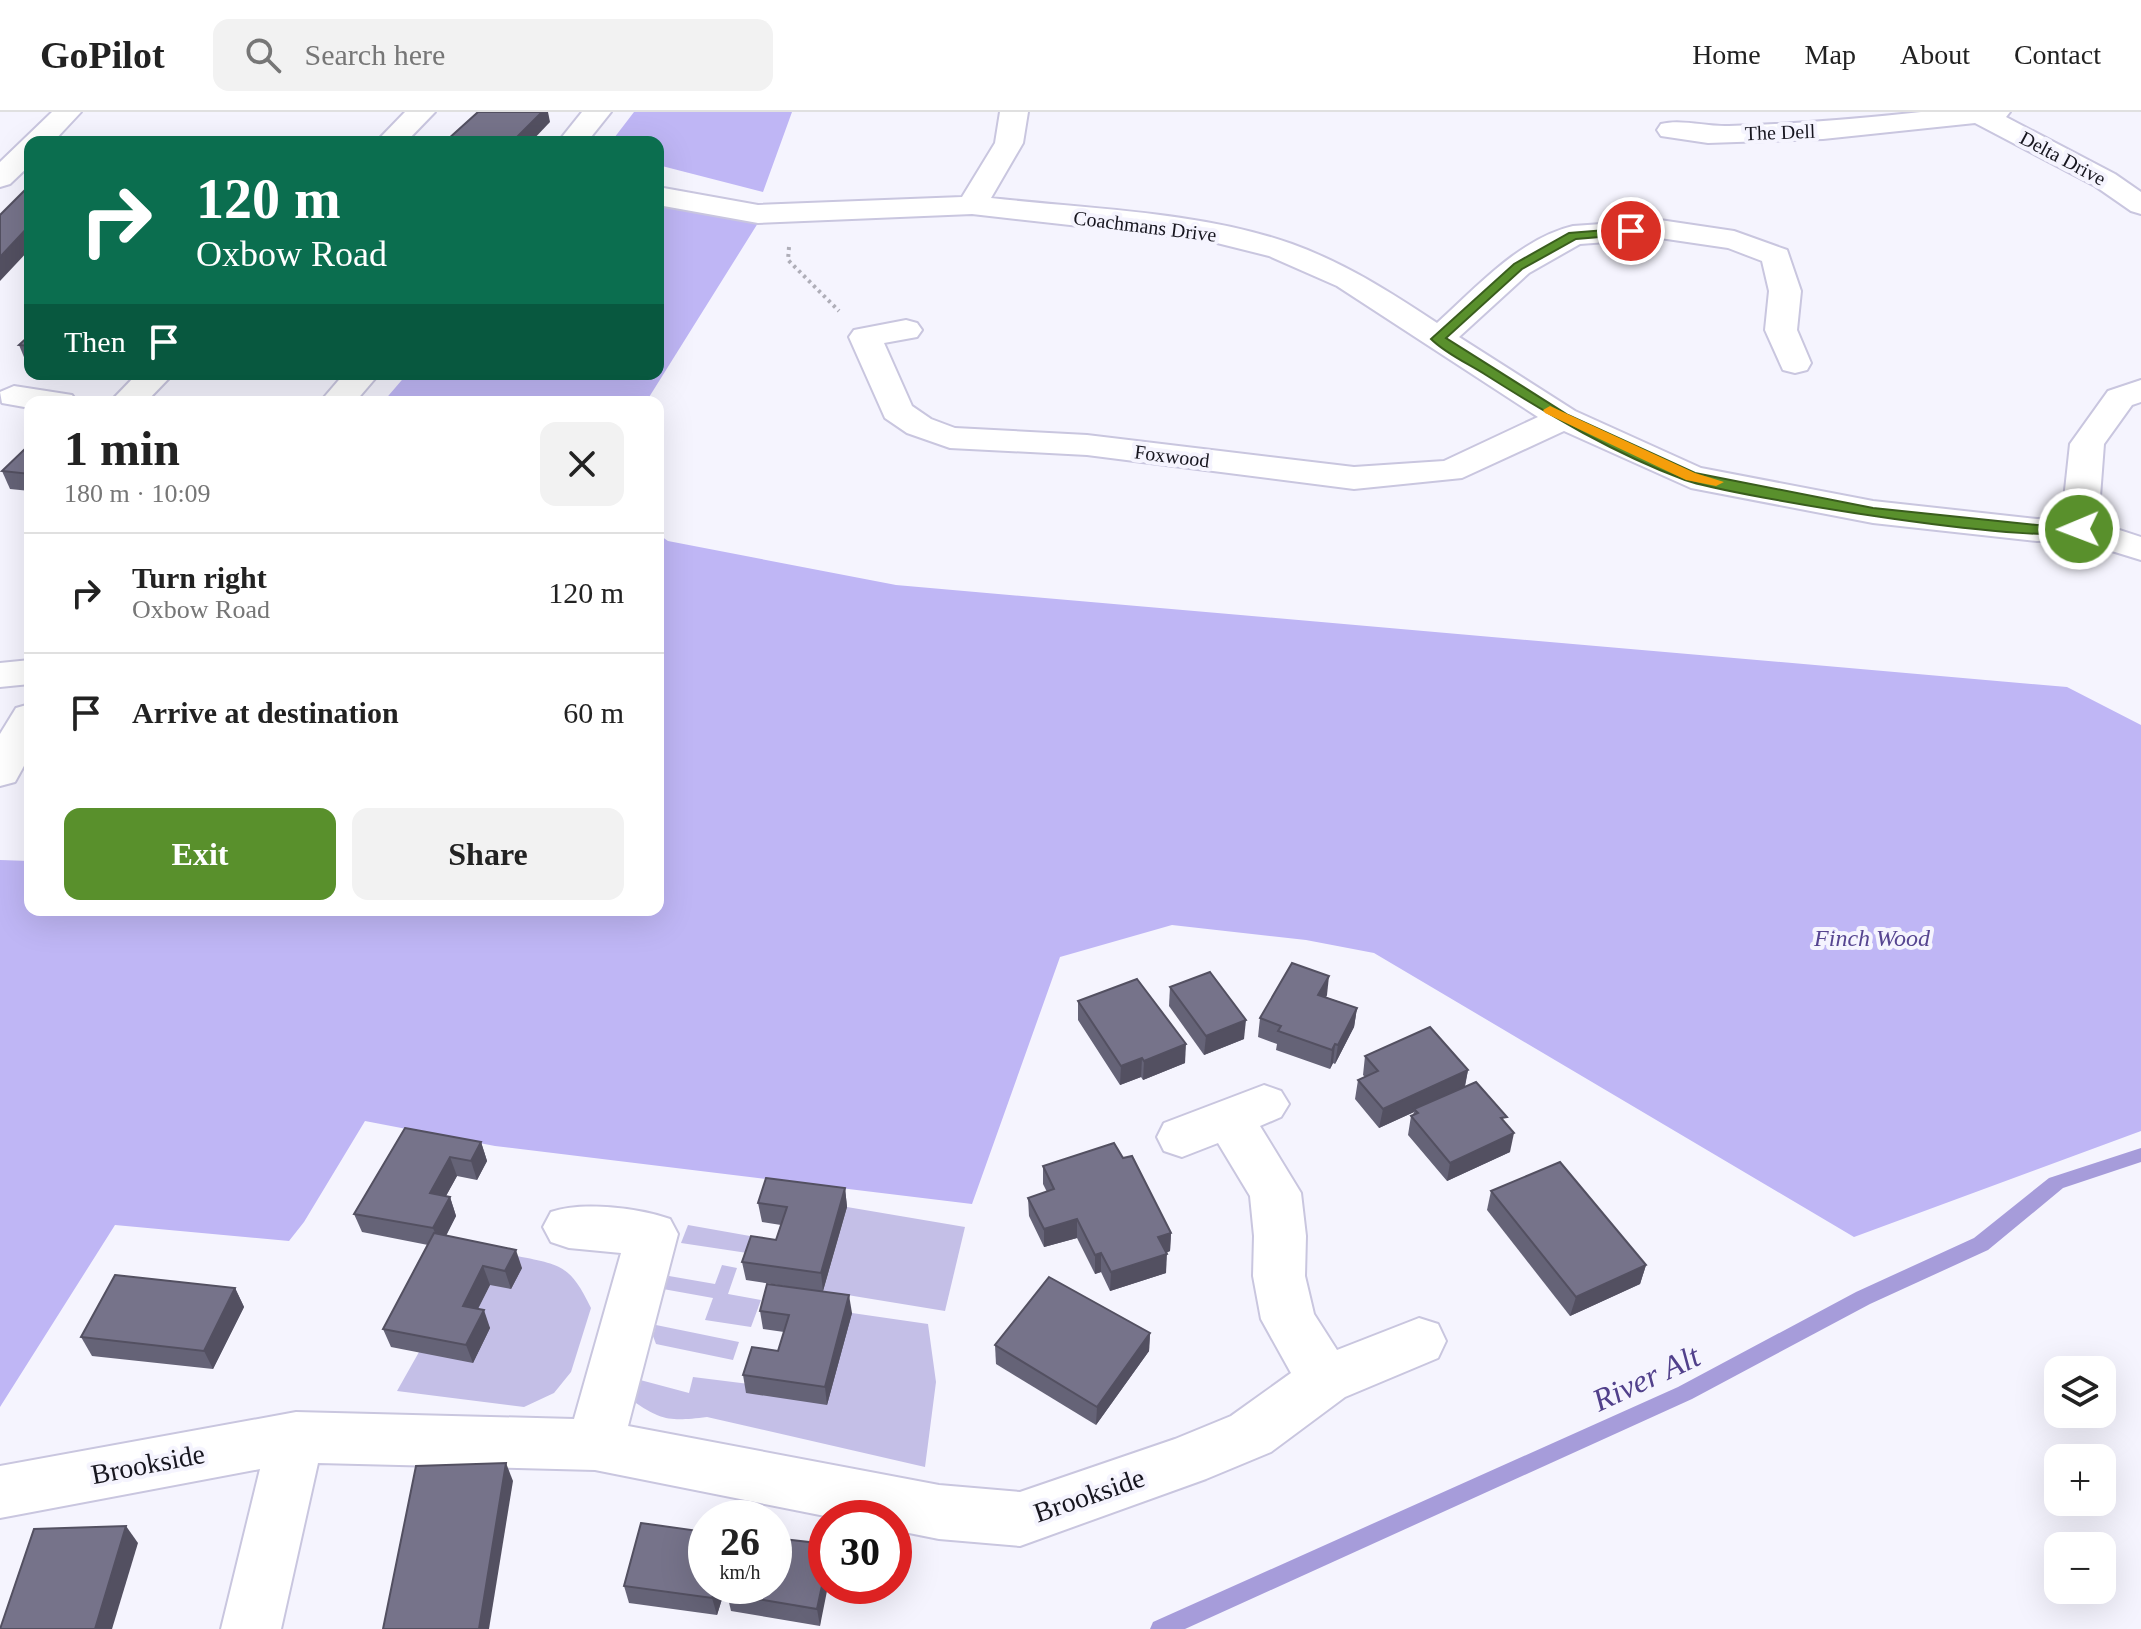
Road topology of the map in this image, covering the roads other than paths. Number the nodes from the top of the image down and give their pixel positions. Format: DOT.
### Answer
graph roads {
  1 [pos="67,112"];
  2 [pos="421,112"];
  3 [pos="597,112"];
  4 [pos="1014,112"];
  5 [pos="1989,113"];
  6 [pos="1671,130"];
  7 [pos="1708,135"];
  8 [pos="43,136"];
  9 [pos="396,136"];
  10 [pos="577,136"];
  11 [pos="24,155"];
  12 [pos="1723,160"];
  13 [pos="0,178"];
  14 [pos="664,197"];
  15 [pos="972,205"];
  16 [pos="2141,205"];
  17 [pos="906,330"];
  18 [pos="1438,339"];
  19 [pos="1795,363"];
  20 [pos="150,380"];
  21 [pos="357,380"];
  22 [pos="2141,390"];
  23 [pos="14,396"];
  24 [pos="133,396"];
  25 [pos="342,396"];
  26 [pos="24,397"];
  27 [pos="1563,418"];
  28 [pos="2079,529"];
  29 [pos="2141,549"];
  30 [pos="24,673"];
  31 [pos="0,675"];
  32 [pos="24,728"];
  33 [pos="0,772"];
  34 [pos="1225,1120"];
  35 [pos="569,1227"];
  36 [pos="1419,1341"];
  37 [pos="1325,1380"];
  38 [pos="296,1437"];
  39 [pos="595,1445"];
  40 [pos="0,1492"];
  41 [pos="251,1629"];
  1 -- 8 [label="street"];
  2 -- 9 [label="street"];
  3 -- 10 [label="street"];
  4 -- 15 [label="street"];
  5 -- 7 [label="street, The Dell"];
  5 -- 16 [label="street, Delta Drive"];
  6 -- 7 [label="street, The Dell"];
  7 -- 12 [label="street, The Dell"];
  11 -- 13 [label="street"];
  14 -- 15 [label="street, Coachmans Drive"];
  15 -- 18 [label="street, Coachmans Drive"];
  17 -- 27 [label="street, Foxwood"];
  18 -- 19 [label="street"];
  18 -- 27 [label="street, Coachmans Drive"];
  20 -- 24 [label="street"];
  21 -- 25 [label="street"];
  22 -- 28 [label="street"];
  23 -- 26 [label="street"];
  27 -- 28 [label="street, Coachmans Drive"];
  28 -- 29 [label="street, Coachmans Drive"];
  30 -- 31 [label="street"];
  32 -- 33 [label="street"];
  34 -- 37 [label="street"];
  35 -- 39 [label="street"];
  36 -- 37 [label="street, Brookside"];
  37 -- 39 [label="street, Brookside"];
  38 -- 39 [label="street, Brookside"];
  38 -- 40 [label="street, Brookside"];
  38 -- 41 [label="street"];
}
